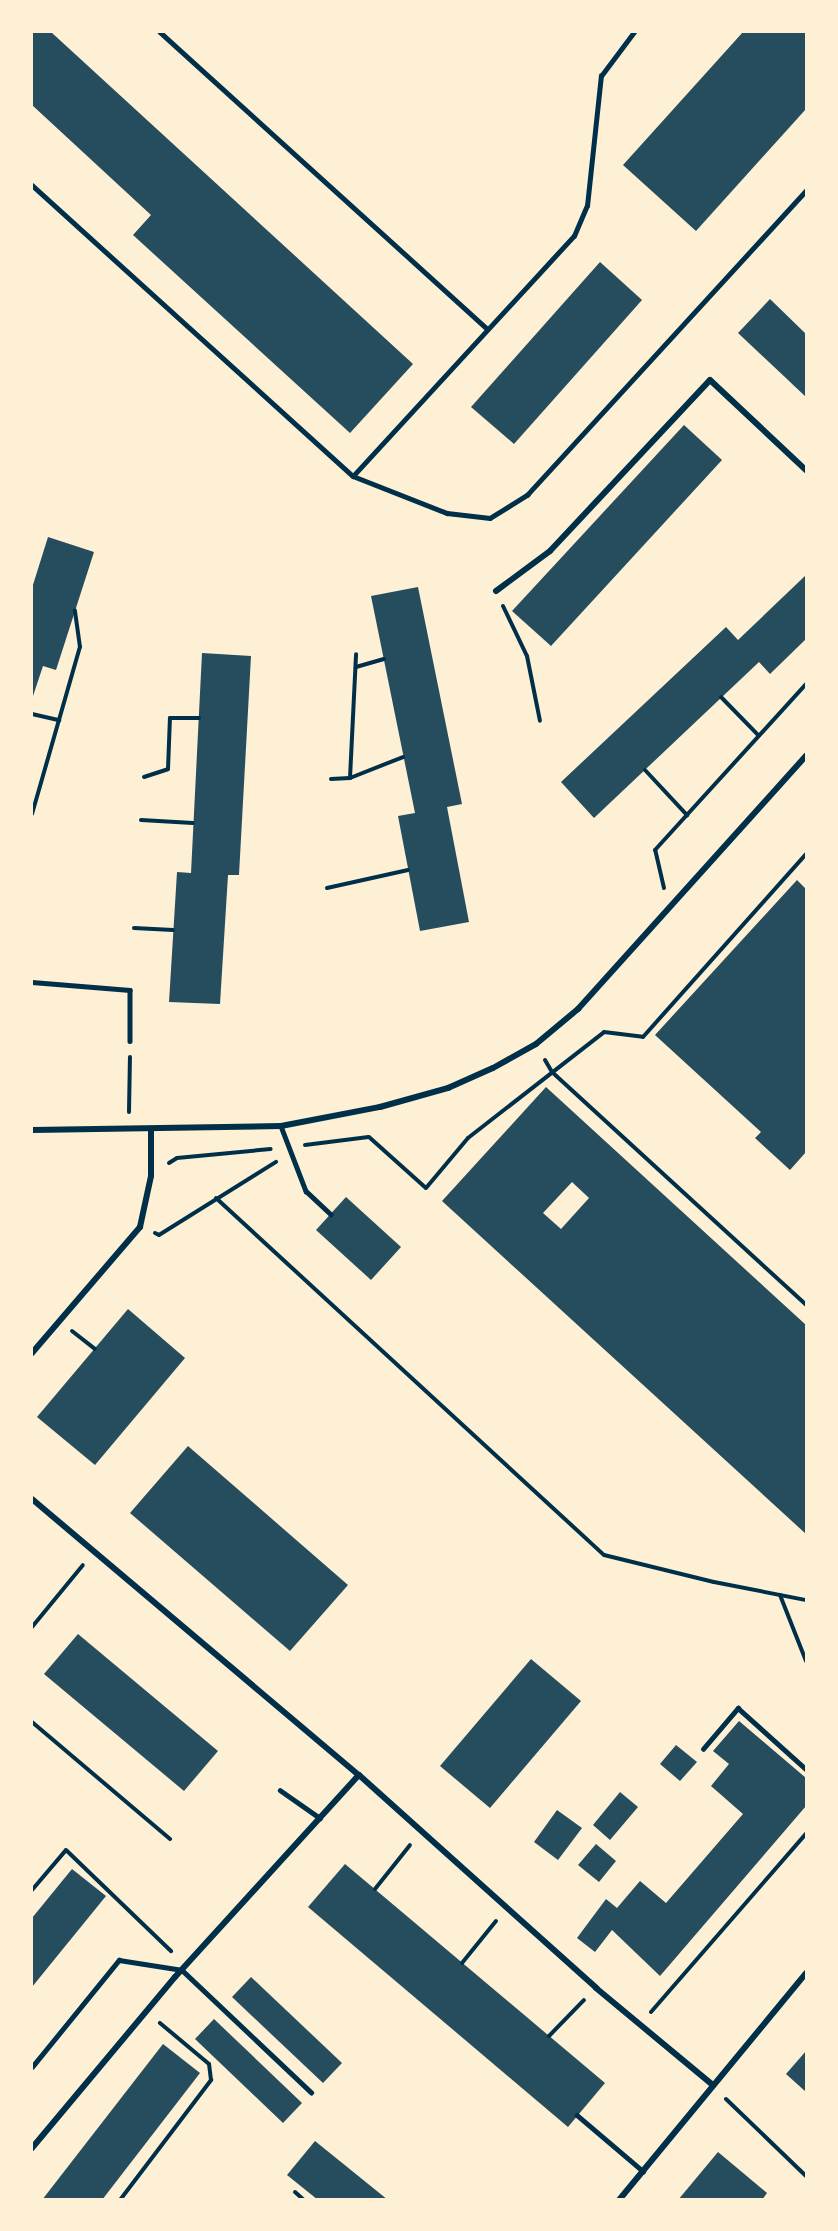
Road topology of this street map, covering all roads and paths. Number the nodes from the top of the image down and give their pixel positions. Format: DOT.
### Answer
graph roads {
  1 [pos="160,32"];
  2 [pos="634,32"];
  3 [pos="32,185"];
  4 [pos="807,191"];
  5 [pos="486,328"];
  6 [pos="807,470"];
  7 [pos="353,476"];
  8 [pos="496,591"];
  9 [pos="75,610"];
  10 [pos="357,654"];
  11 [pos="384,659"];
  12 [pos="356,667"];
  13 [pos="807,684"];
  14 [pos="722,697"];
  15 [pos="32,714"];
  16 [pos="199,718"];
  17 [pos="59,720"];
  18 [pos="540,721"];
  19 [pos="759,736"];
  20 [pos="403,757"];
  21 [pos="806,759"];
  22 [pos="645,770"];
  23 [pos="144,777"];
  24 [pos="350,778"];
  25 [pos="331,779"];
  26 [pos="32,814"];
  27 [pos="687,815"];
  28 [pos="141,820"];
  29 [pos="193,823"];
  30 [pos="807,854"];
  31 [pos="408,870"];
  32 [pos="327,888"];
  33 [pos="669,909"];
  34 [pos="134,928"];
  35 [pos="173,930"];
  36 [pos="32,982"];
  37 [pos="130,1041"];
  38 [pos="536,1044"];
  39 [pos="552,1072"];
  40 [pos="281,1126"];
  41 [pos="32,1130"];
  42 [pos="129,1130"];
  43 [pos="151,1131"];
  44 [pos="287,1147"];
  45 [pos="290,1154"];
  46 [pos="165,1174"];
  47 [pos="216,1198"];
  48 [pos="331,1214"];
  49 [pos="161,1224"];
  50 [pos="140,1227"];
  51 [pos="159,1235"];
  52 [pos="807,1305"];
  53 [pos="60,1320"];
  54 [pos="95,1349"];
  55 [pos="32,1353"];
  56 [pos="32,1499"];
  57 [pos="94,1552"];
  58 [pos="780,1595"];
  59 [pos="807,1600"];
  60 [pos="32,1627"];
  61 [pos="807,1661"];
  62 [pos="32,1722"];
  63 [pos="703,1749"];
  64 [pos="807,1769"];
  65 [pos="359,1775"];
  66 [pos="280,1790"];
  67 [pos="320,1818"];
  68 [pos="422,1830"];
  69 [pos="807,1834"];
  70 [pos="170,1839"];
  71 [pos="375,1889"];
  72 [pos="32,1890"];
  73 [pos="507,1909"];
  74 [pos="462,1963"];
  75 [pos="182,1970"];
  76 [pos="807,1973"];
  77 [pos="596,1988"];
  78 [pos="146,2012"];
  79 [pos="639,2026"];
  80 [pos="549,2036"];
  81 [pos="32,2067"];
  82 [pos="713,2085"];
  83 [pos="311,2092"];
  84 [pos="577,2115"];
  85 [pos="32,2148"];
  86 [pos="643,2171"];
  87 [pos="807,2176"];
  88 [pos="296,2192"];
  89 [pos="120,2199"];
  90 [pos="304,2199"];
  91 [pos="619,2199"];
  1 -- 5 [label="lane"];
  2 -- 5 [label="lane"];
  3 -- 7 [label="lane"];
  4 -- 7 [label="lane"];
  5 -- 7 [label="lane"];
  6 -- 8 [label="street"];
  8 -- 18 [label="path"];
  9 -- 17 [label="path"];
  10 -- 12 [label="path"];
  11 -- 12 [label="path"];
  12 -- 24 [label="path"];
  13 -- 19 [label="path"];
  14 -- 19 [label="path"];
  15 -- 17 [label="path"];
  16 -- 23 [label="path"];
  17 -- 26 [label="path"];
  19 -- 27 [label="path"];
  20 -- 24 [label="path"];
  21 -- 33 [label="street"];
  22 -- 27 [label="path"];
  24 -- 25 [label="path"];
  27 -- 33 [label="path"];
  28 -- 29 [label="path"];
  30 -- 39 [label="path"];
  31 -- 32 [label="path"];
  33 -- 38 [label="street"];
  34 -- 35 [label="path"];
  36 -- 37 [label="lane"];
  37 -- 42 [label="path"];
  38 -- 39 [label="path"];
  38 -- 40 [label="street"];
  39 -- 44 [label="path"];
  39 -- 52 [label="path"];
  40 -- 43 [label="street"];
  40 -- 44 [label="lane"];
  41 -- 42 [label="street"];
  42 -- 43 [label="street"];
  43 -- 50 [label="street"];
  44 -- 45 [label="lane"];
  44 -- 46 [label="path"];
  45 -- 47 [label="path"];
  45 -- 48 [label="lane"];
  47 -- 51 [label="path"];
  47 -- 58 [label="path"];
  49 -- 51 [label="path"];
  50 -- 51 [label="path"];
  50 -- 53 [label="street"];
  53 -- 54 [label="path"];
  53 -- 55 [label="street"];
  56 -- 57 [label="street"];
  57 -- 60 [label="path"];
  57 -- 65 [label="street"];
  58 -- 59 [label="path"];
  58 -- 61 [label="path"];
  62 -- 70 [label="path"];
  63 -- 64 [label="lane"];
  65 -- 67 [label="street"];
  65 -- 68 [label="street"];
  66 -- 67 [label="lane"];
  67 -- 75 [label="street"];
  68 -- 71 [label="path"];
  68 -- 73 [label="street"];
  69 -- 79 [label="path"];
  72 -- 75 [label="path"];
  73 -- 74 [label="path"];
  73 -- 77 [label="street"];
  75 -- 78 [label="street"];
  75 -- 81 [label="lane"];
  75 -- 83 [label="lane"];
  76 -- 82 [label="street"];
  77 -- 79 [label="street"];
  77 -- 80 [label="path"];
  78 -- 85 [label="street"];
  78 -- 89 [label="path"];
  79 -- 82 [label="street"];
  82 -- 86 [label="street"];
  82 -- 87 [label="path"];
  84 -- 86 [label="lane"];
  86 -- 91 [label="street"];
  88 -- 90 [label="path"];
}
